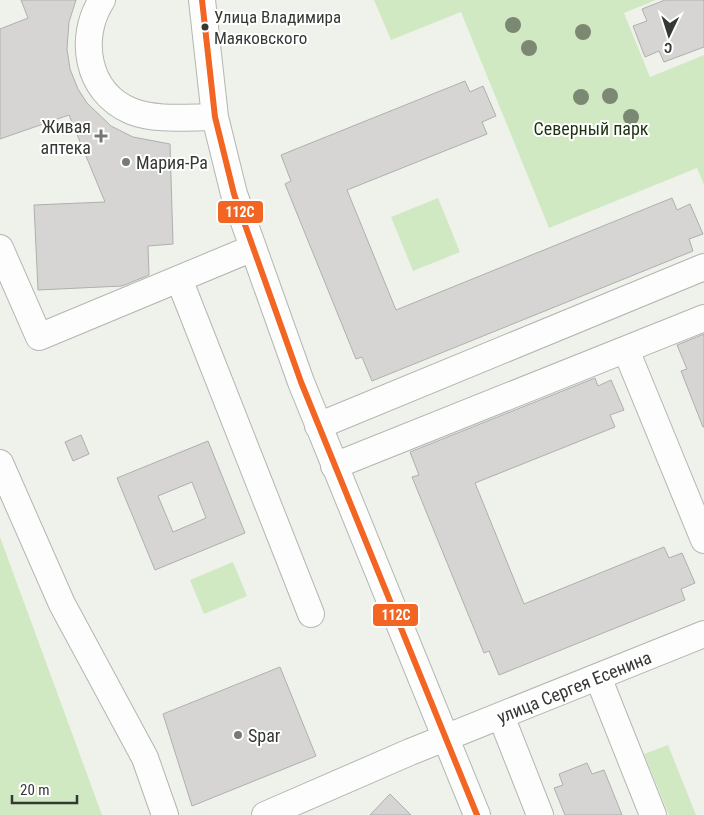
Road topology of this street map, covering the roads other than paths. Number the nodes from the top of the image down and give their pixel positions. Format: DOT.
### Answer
graph roads {
  1 [pos="102,0"];
  2 [pos="202,0"];
  3 [pos="215,117"];
  4 [pos="0,248"];
  5 [pos="253,248"];
  6 [pos="704,267"];
  7 [pos="179,279"];
  8 [pos="704,318"];
  9 [pos="626,350"];
  10 [pos="318,426"];
  11 [pos="0,464"];
  12 [pos="334,466"];
  13 [pos="704,540"];
  14 [pos="311,614"];
  15 [pos="704,634"];
  16 [pos="598,677"];
  17 [pos="501,716"];
  18 [pos="444,739"];
  19 [pos="165,815"];
  20 [pos="264,815"];
  21 [pos="477,815"];
  22 [pos="540,815"];
  23 [pos="654,815"];
  1 -- 3 [label="street"];
  2 -- 3 [label="street"];
  3 -- 5 [label="street"];
  4 -- 7 [label="street"];
  5 -- 7 [label="street"];
  5 -- 10 [label="street"];
  6 -- 10 [label="street"];
  7 -- 14 [label="street"];
  8 -- 9 [label="street"];
  9 -- 12 [label="street"];
  9 -- 13 [label="street"];
  10 -- 12 [label="street"];
  11 -- 19 [label="street"];
  12 -- 18 [label="street"];
  15 -- 16 [label="street, улица Сергея Есенина"];
  16 -- 17 [label="street, улица Сергея Есенина"];
  16 -- 23 [label="street"];
  17 -- 18 [label="street, улица Сергея Есенина"];
  17 -- 22 [label="street"];
  18 -- 20 [label="street, улица Сергея Есенина"];
  18 -- 21 [label="street"];
}
